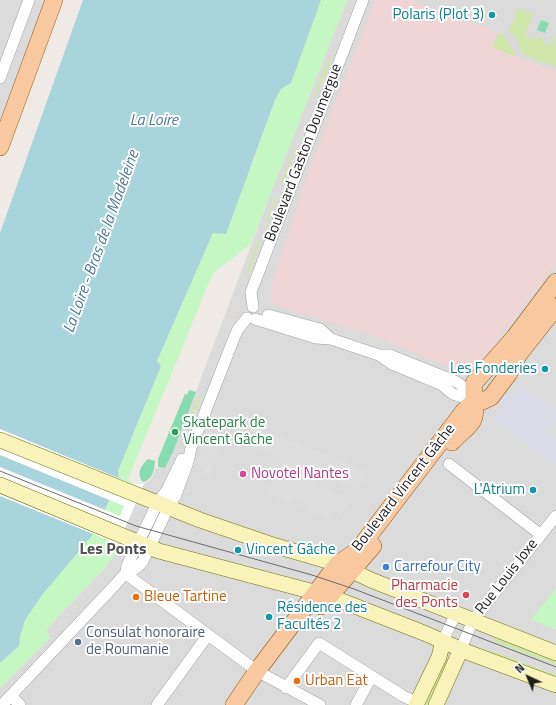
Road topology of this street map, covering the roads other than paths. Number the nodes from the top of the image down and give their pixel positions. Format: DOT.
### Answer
graph roads {
  1 [pos="29,0"];
  2 [pos="54,0"];
  3 [pos="363,0"];
  4 [pos="0,78"];
  5 [pos="0,147"];
  6 [pos="556,282"];
  7 [pos="556,307"];
  8 [pos="253,314"];
  9 [pos="474,401"];
  10 [pos="0,440"];
  11 [pos="449,464"];
  12 [pos="0,485"];
  13 [pos="163,506"];
  14 [pos="556,516"];
  15 [pos="541,535"];
  16 [pos="144,545"];
  17 [pos="345,568"];
  18 [pos="126,574"];
  19 [pos="323,594"];
  20 [pos="456,613"];
  21 [pos="473,620"];
  22 [pos="208,635"];
  23 [pos="443,641"];
  24 [pos="461,649"];
  25 [pos="556,653"];
  26 [pos="261,674"];
  27 [pos="372,676"];
  28 [pos="556,685"];
  29 [pos="286,688"];
  30 [pos="11,696"];
  31 [pos="417,704"];
  32 [pos="2,705"];
  33 [pos="20,705"];
  34 [pos="157,705"];
  35 [pos="234,705"];
  36 [pos="239,705"];
  37 [pos="320,705"];
  38 [pos="356,705"];
  39 [pos="436,705"];
  1 -- 4 [label="street"];
  2 -- 5 [label="main road"];
  3 -- 8 [label="street, Boulevard Gaston Doumergue"];
  6 -- 9 [label="main road"];
  7 -- 9 [label="main road"];
  8 -- 9 [label="street"];
  8 -- 13 [label="street"];
  9 -- 17 [label="main road, Boulevard Vincent Gâche"];
  10 -- 13 [label="main road"];
  11 -- 15 [label="street"];
  12 -- 16 [label="main road"];
  13 -- 16 [label="street"];
  13 -- 17 [label="main road"];
  14 -- 15 [label="street, Rue Louis Joxe"];
  15 -- 21 [label="street, Rue Louis Joxe"];
  16 -- 18 [label="street"];
  16 -- 19 [label="main road"];
  17 -- 19 [label="main road, Boulevard Vincent Gâche"];
  17 -- 20 [label="main road"];
  18 -- 22 [label="street"];
  18 -- 30 [label="street"];
  19 -- 23 [label="main road"];
  19 -- 26 [label="main road, Boulevard Vincent Gâche"];
  20 -- 21 [label="main road"];
  20 -- 23 [label="street"];
  21 -- 24 [label="street, Rue Louis Joxe"];
  21 -- 25 [label="main road"];
  22 -- 26 [label="street"];
  22 -- 34 [label="street"];
  23 -- 24 [label="main road"];
  23 -- 31 [label="main road"];
  24 -- 28 [label="main road"];
  24 -- 39 [label="main road"];
  26 -- 29 [label="street"];
  26 -- 35 [label="main road"];
  26 -- 36 [label="main road"];
  27 -- 29 [label="street"];
  27 -- 31 [label="street"];
  27 -- 38 [label="street"];
  29 -- 37 [label="street"];
  30 -- 32 [label="street"];
  30 -- 33 [label="street"];
}
